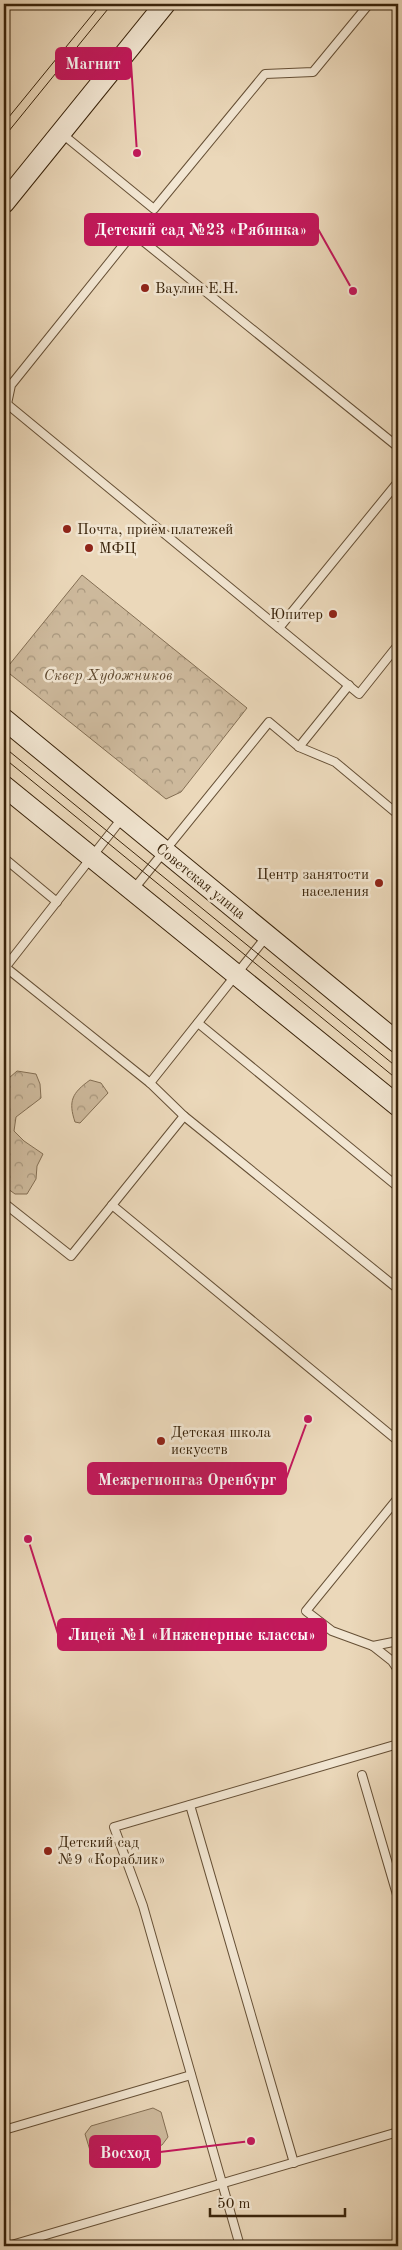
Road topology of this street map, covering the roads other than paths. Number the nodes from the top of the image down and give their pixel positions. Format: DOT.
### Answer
graph roads {
  1 [pos="165,4"];
  2 [pos="369,4"];
  3 [pos="61,133"];
  4 [pos="4,203"];
  5 [pos="5,405"];
  6 [pos="398,447"];
  7 [pos="398,482"];
  8 [pos="279,628"];
  9 [pos="398,645"];
  10 [pos="349,686"];
  11 [pos="4,720"];
  12 [pos="300,747"];
  13 [pos="4,786"];
  14 [pos="398,807"];
  15 [pos="123,818"];
  16 [pos="164,851"];
  17 [pos="92,857"];
  18 [pos="4,858"];
  19 [pos="133,890"];
  20 [pos="57,902"];
  21 [pos="267,935"];
  22 [pos="4,967"];
  23 [pos="236,974"];
  24 [pos="198,1023"];
  25 [pos="398,1043"];
  26 [pos="150,1083"];
  27 [pos="398,1106"];
  28 [pos="184,1116"];
  29 [pos="398,1187"];
  30 [pos="4,1204"];
  31 [pos="112,1205"];
  32 [pos="398,1289"];
  33 [pos="398,1441"];
  34 [pos="398,1498"];
  35 [pos="398,1642"];
  36 [pos="373,1646"];
  37 [pos="398,1670"];
  38 [pos="398,1744"];
  39 [pos="362,1774"];
  40 [pos="190,1805"];
  41 [pos="398,1898"];
  42 [pos="191,2075"];
  43 [pos="4,2130"];
  44 [pos="398,2132"];
  45 [pos="294,2163"];
  46 [pos="223,2184"];
  47 [pos="8,2246"];
  48 [pos="240,2246"];
  1 -- 3 [label="main road"];
  2 -- 3 [label="lane"];
  3 -- 4 [label="main road"];
  5 -- 6 [label="lane"];
  5 -- 8 [label="lane"];
  7 -- 8 [label="lane"];
  8 -- 10 [label="lane"];
  9 -- 10 [label="lane"];
  10 -- 12 [label="lane"];
  11 -- 15 [label="main road, Советская улица"];
  12 -- 14 [label="lane"];
  12 -- 16 [label="lane"];
  13 -- 17 [label="main road"];
  15 -- 16 [label="main road, Советская улица"];
  15 -- 17 [label="lane"];
  16 -- 19 [label="lane"];
  16 -- 21 [label="main road, Советская улица"];
  17 -- 19 [label="main road"];
  17 -- 20 [label="lane"];
  18 -- 20 [label="lane"];
  19 -- 23 [label="main road"];
  20 -- 22 [label="lane"];
  21 -- 23 [label="lane"];
  21 -- 25 [label="main road, Советская улица"];
  22 -- 26 [label="lane"];
  23 -- 24 [label="lane"];
  23 -- 27 [label="main road"];
  24 -- 26 [label="lane"];
  24 -- 29 [label="lane"];
  26 -- 28 [label="lane"];
  28 -- 31 [label="lane"];
  28 -- 32 [label="lane"];
  30 -- 31 [label="lane"];
  31 -- 33 [label="lane"];
  34 -- 36 [label="lane"];
  35 -- 36 [label="lane"];
  36 -- 37 [label="lane"];
  38 -- 40 [label="lane"];
  39 -- 41 [label="lane"];
  40 -- 42 [label="lane"];
  40 -- 45 [label="lane"];
  42 -- 43 [label="lane"];
  42 -- 46 [label="lane"];
  44 -- 45 [label="lane"];
  45 -- 46 [label="lane"];
  46 -- 47 [label="lane"];
  46 -- 48 [label="lane"];
}
